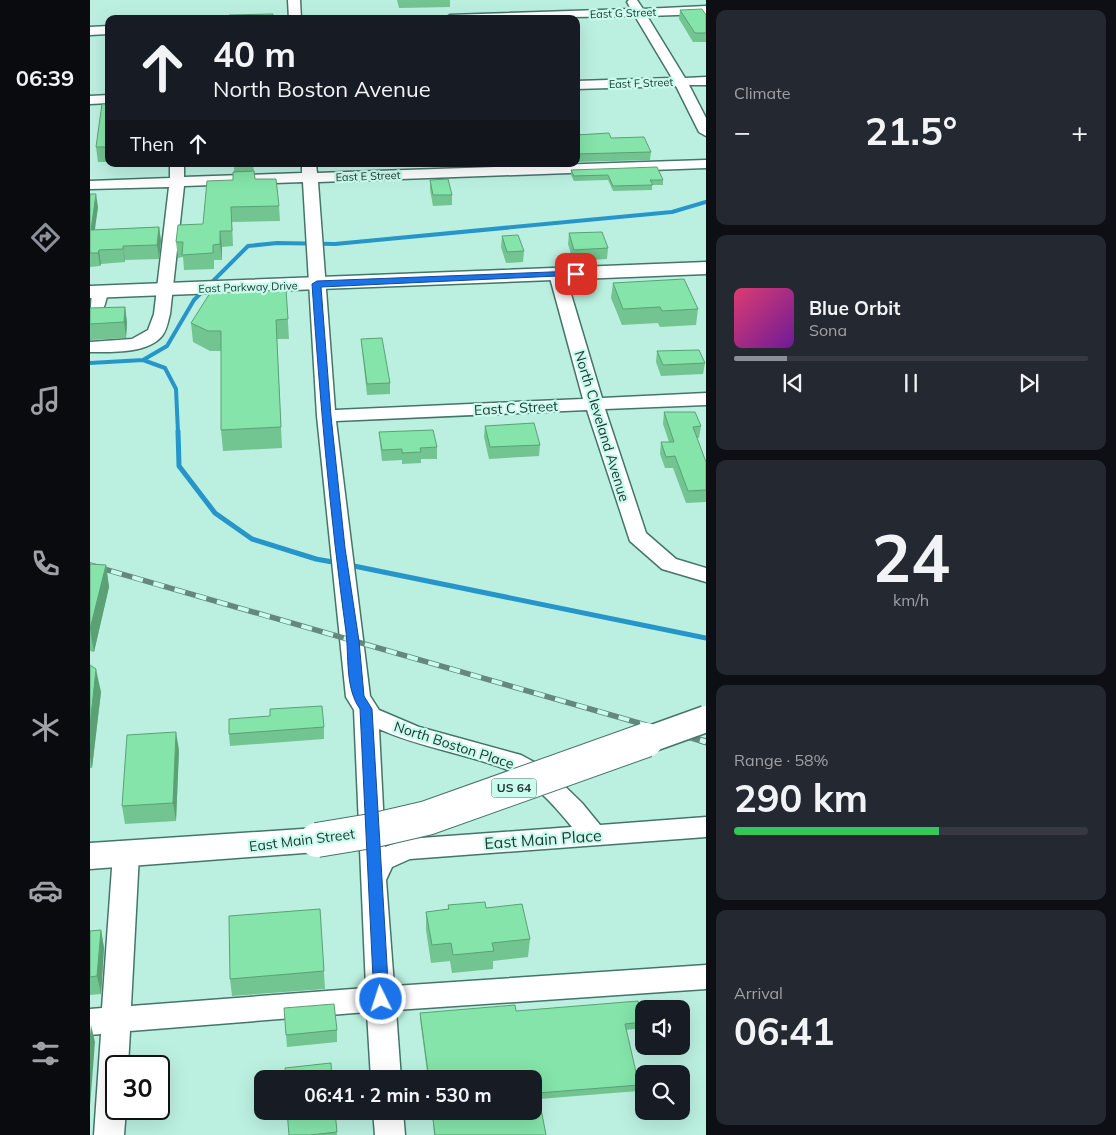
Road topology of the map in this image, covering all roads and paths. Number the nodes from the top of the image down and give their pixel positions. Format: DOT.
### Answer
graph roads {
  1 [pos="294,0"];
  2 [pos="632,0"];
  3 [pos="706,10"];
  4 [pos="638,13"];
  5 [pos="295,15"];
  6 [pos="470,15"];
  7 [pos="105,30"];
  8 [pos="90,31"];
  9 [pos="706,81"];
  10 [pos="681,82"];
  11 [pos="580,85"];
  12 [pos="105,99"];
  13 [pos="90,100"];
  14 [pos="706,132"];
  15 [pos="706,164"];
  16 [pos="177,167"];
  17 [pos="564,167"];
  18 [pos="580,167"];
  19 [pos="516,168"];
  20 [pos="309,171"];
  21 [pos="177,182"];
  22 [pos="90,185"];
  23 [pos="706,268"];
  24 [pos="557,274"];
  25 [pos="317,284"];
  26 [pos="165,290"];
  27 [pos="95,292"];
  28 [pos="90,314"];
  29 [pos="90,347"];
  30 [pos="706,399"];
  31 [pos="594,404"];
  32 [pos="326,416"];
  33 [pos="706,575"];
  34 [pos="366,709"];
  35 [pos="706,719"];
  36 [pos="706,827"];
  37 [pos="594,835"];
  38 [pos="126,854"];
  39 [pos="90,856"];
  40 [pos="378,870"];
  41 [pos="706,977"];
  42 [pos="381,999"];
  43 [pos="103,1021"];
  44 [pos="385,1070"];
  45 [pos="389,1120"];
  46 [pos="109,1135"];
  47 [pos="390,1135"];
  1 -- 5 [label="street"];
  2 -- 4 [label="street"];
  3 -- 4 [label="street, East G Street"];
  4 -- 6 [label="street, East G Street"];
  4 -- 10 [label="street"];
  7 -- 8 [label="street"];
  9 -- 10 [label="street, East F Street"];
  10 -- 11 [label="street, East F Street"];
  10 -- 14 [label="street"];
  12 -- 13 [label="street"];
  15 -- 18 [label="street, East E Street"];
  16 -- 21 [label="street"];
  17 -- 19 [label="street, East E Street"];
  19 -- 20 [label="street, East E Street"];
  20 -- 21 [label="street, East E Street"];
  20 -- 25 [label="street"];
  21 -- 22 [label="street, East E Street"];
  21 -- 26 [label="street"];
  23 -- 24 [label="main road, East Parkway Drive"];
  24 -- 25 [label="main road, East Parkway Drive"];
  24 -- 31 [label="street, North Cleveland Avenue"];
  25 -- 26 [label="main road, East Parkway Drive"];
  25 -- 32 [label="street"];
  26 -- 27 [label="main road, East Parkway Drive"];
  26 -- 29 [label="street"];
  27 -- 28 [label="street"];
  30 -- 31 [label="street, East C Street"];
  31 -- 32 [label="street, East C Street"];
  31 -- 33 [label="street, North Cleveland Avenue"];
  32 -- 34 [label="street"];
  34 -- 37 [label="street, North Boston Place"];
  34 -- 40 [label="street"];
  35 -- 38 [label="main road, East Main Street / US 64, bridge"];
  36 -- 37 [label="street, East Main Place"];
  37 -- 40 [label="street, East Main Place"];
  38 -- 39 [label="main road, East Main Street / US 64"];
  38 -- 43 [label="street"];
  40 -- 42 [label="street"];
  41 -- 42 [label="street"];
  42 -- 43 [label="street"];
  42 -- 44 [label="street"];
  43 -- 46 [label="street"];
  45 -- 47 [label="street"];
}
